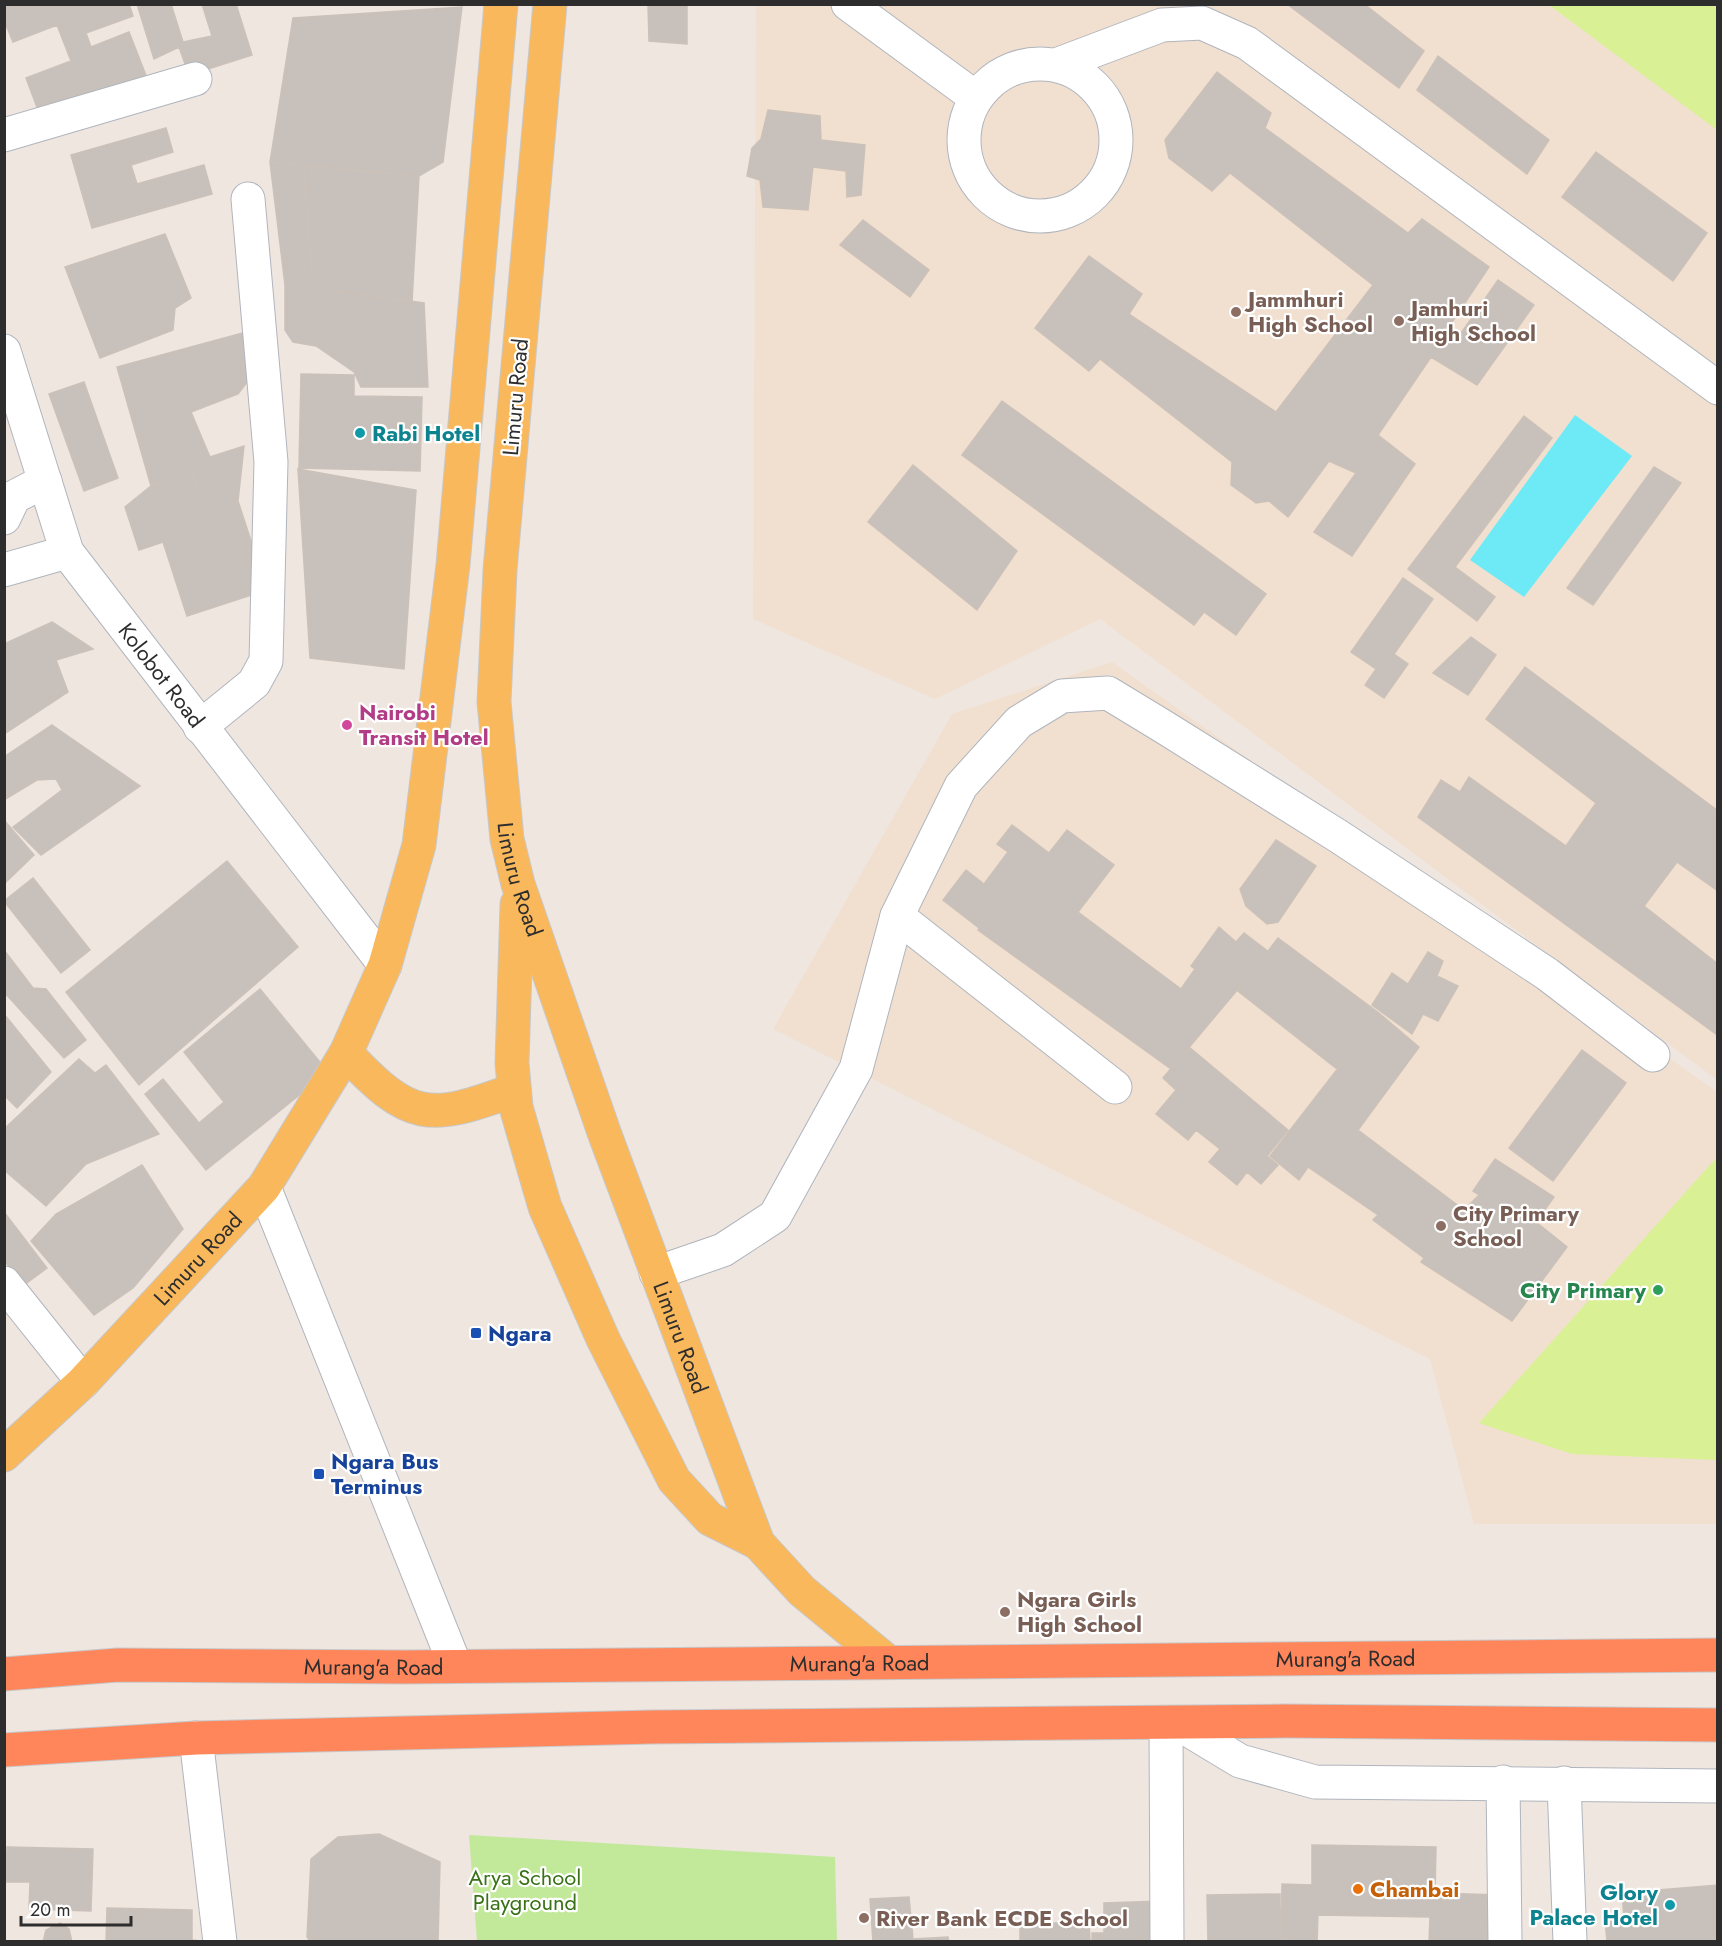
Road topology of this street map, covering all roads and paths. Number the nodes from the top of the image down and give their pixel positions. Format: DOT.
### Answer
graph roads {
  1 [pos="501,4"];
  2 [pos="550,4"];
  3 [pos="848,4"];
  4 [pos="1056,65"];
  5 [pos="195,79"];
  6 [pos="975,98"];
  7 [pos="4,135"];
  8 [pos="248,199"];
  9 [pos="5,356"];
  10 [pos="1718,388"];
  11 [pos="45,482"];
  12 [pos="4,518"];
  13 [pos="67,552"];
  14 [pos="4,570"];
  15 [pos="200,727"];
  16 [pos="518,884"];
  17 [pos="897,916"];
  18 [pos="385,965"];
  19 [pos="346,1053"];
  20 [pos="1653,1055"];
  21 [pos="1115,1087"];
  22 [pos="514,1090"];
  23 [pos="264,1187"];
  24 [pos="656,1273"];
  25 [pos="4,1283"];
  26 [pos="83,1382"];
  27 [pos="4,1455"];
  28 [pos="758,1543"];
  29 [pos="1718,1655"];
  30 [pos="887,1661"];
  31 [pos="455,1665"];
  32 [pos="4,1674"];
  33 [pos="1172,1723"];
  34 [pos="1718,1725"];
  35 [pos="196,1738"];
  36 [pos="4,1750"];
  37 [pos="1503,1782"];
  38 [pos="1564,1783"];
  39 [pos="1718,1786"];
  40 [pos="220,1941"];
  41 [pos="1167,1941"];
  42 [pos="1505,1941"];
  43 [pos="1570,1941"];
  1 -- 18 [label="main road, Limuru Road"];
  2 -- 16 [label="main road, Limuru Road"];
  3 -- 6 [label="street"];
  4 -- 6 [label="street"];
  4 -- 6 [label="street"];
  4 -- 10 [label="street"];
  5 -- 7 [label="street"];
  8 -- 15 [label="street"];
  9 -- 11 [label="street, Kolobot Road"];
  11 -- 12 [label="street"];
  11 -- 13 [label="street, Kolobot Road"];
  13 -- 14 [label="street"];
  13 -- 15 [label="street, Kolobot Road"];
  15 -- 18 [label="street, Kolobot Road"];
  16 -- 22 [label="main road"];
  16 -- 24 [label="main road, Limuru Road"];
  17 -- 20 [label="street"];
  17 -- 21 [label="street"];
  17 -- 24 [label="street"];
  18 -- 19 [label="main road, Limuru Road"];
  19 -- 22 [label="main road"];
  19 -- 23 [label="main road, Limuru Road"];
  22 -- 28 [label="main road"];
  23 -- 26 [label="main road, Limuru Road"];
  23 -- 31 [label="street"];
  24 -- 28 [label="main road, Limuru Road"];
  25 -- 26 [label="street"];
  26 -- 27 [label="main road, Limuru Road"];
  28 -- 30 [label="main road, Limuru Road"];
  29 -- 30 [label="highway, Murang'a Road"];
  30 -- 31 [label="highway, Murang'a Road"];
  31 -- 32 [label="highway, Murang'a Road"];
  33 -- 34 [label="highway"];
  33 -- 35 [label="highway"];
  33 -- 37 [label="street"];
  33 -- 41 [label="street"];
  35 -- 36 [label="highway"];
  35 -- 40 [label="street"];
  37 -- 38 [label="street"];
  37 -- 42 [label="street"];
  38 -- 39 [label="street"];
  38 -- 43 [label="street"];
}
